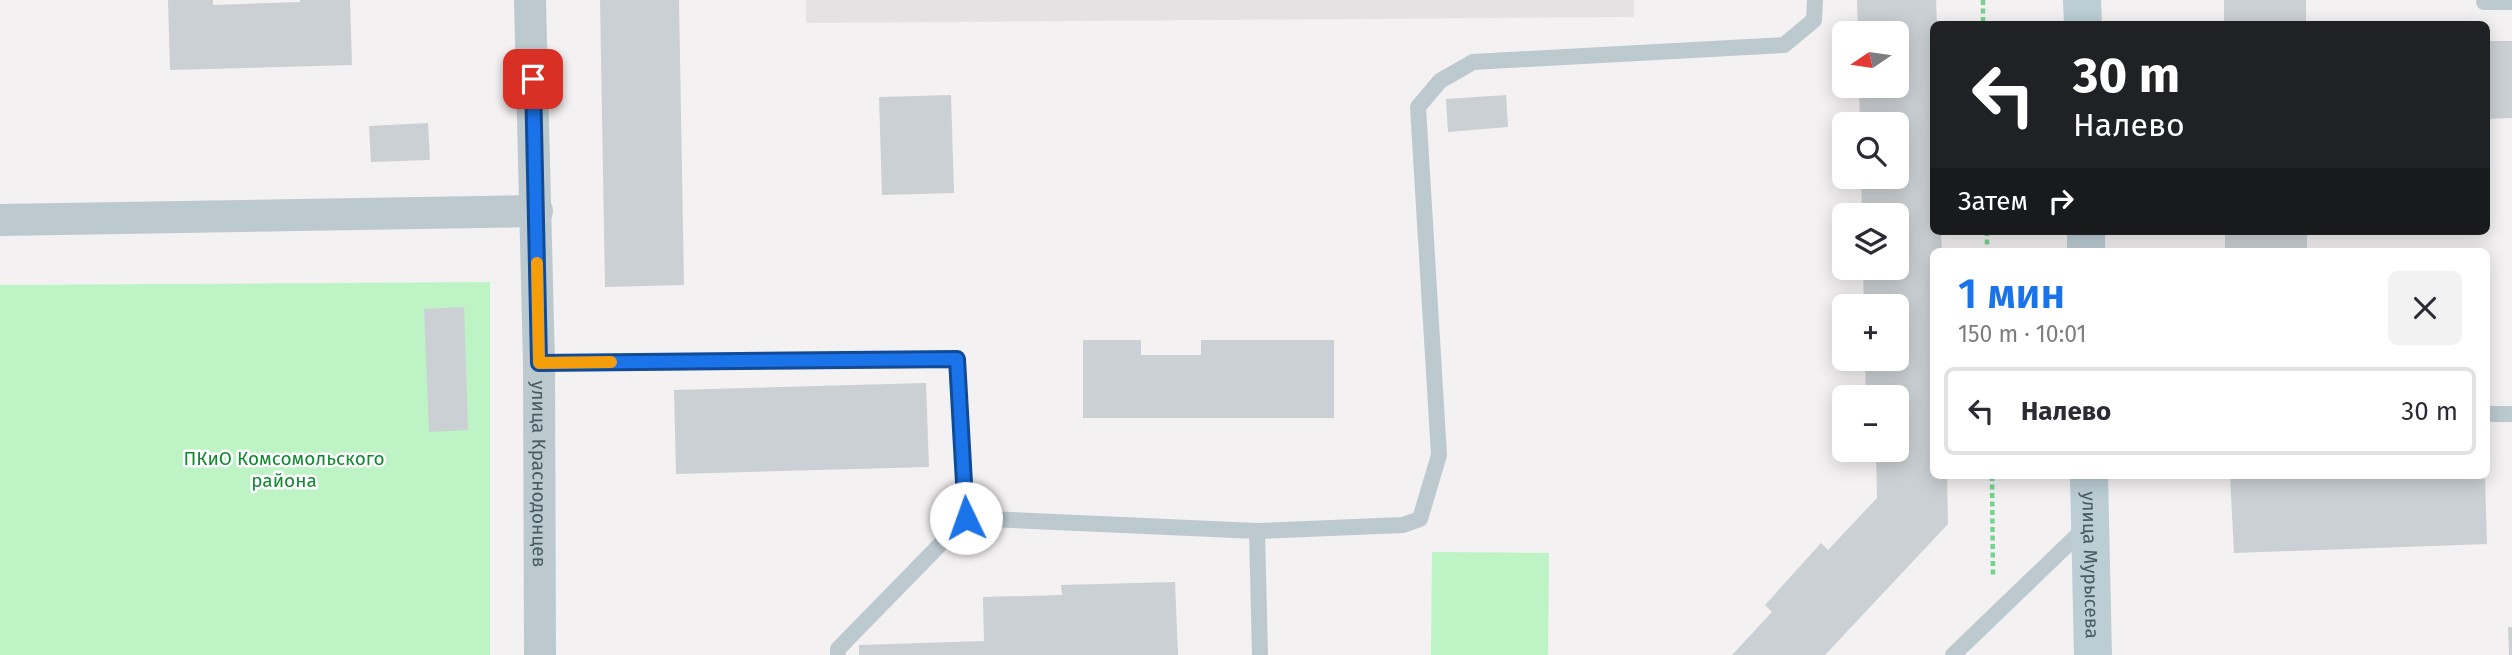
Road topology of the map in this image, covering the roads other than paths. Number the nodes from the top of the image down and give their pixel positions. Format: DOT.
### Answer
graph roads {
  1 [pos="530,0"];
  2 [pos="1815,0"];
  3 [pos="2082,0"];
  4 [pos="2484,2"];
  5 [pos="2512,2"];
  6 [pos="2083,21"];
  7 [pos="537,211"];
  8 [pos="0,220"];
  9 [pos="539,363"];
  10 [pos="2490,414"];
  11 [pos="2512,414"];
  12 [pos="2089,479"];
  13 [pos="966,518"];
  14 [pos="2090,523"];
  15 [pos="1256,531"];
  16 [pos="540,655"];
  17 [pos="838,655"];
  18 [pos="1260,655"];
  19 [pos="1953,655"];
  20 [pos="2093,655"];
  1 -- 7 [label="street, улица Краснодонцев"];
  2 -- 15 [label="lane"];
  3 -- 6 [label="street"];
  4 -- 5 [label="lane"];
  7 -- 8 [label="street"];
  7 -- 9 [label="street, улица Краснодонцев"];
  9 -- 13 [label="lane"];
  9 -- 16 [label="street, улица Краснодонцев"];
  10 -- 11 [label="lane"];
  12 -- 14 [label="street, улица Мурысева"];
  13 -- 15 [label="lane"];
  13 -- 17 [label="lane"];
  14 -- 19 [label="lane"];
  14 -- 20 [label="street, улица Мурысева"];
  15 -- 18 [label="lane"];
}
